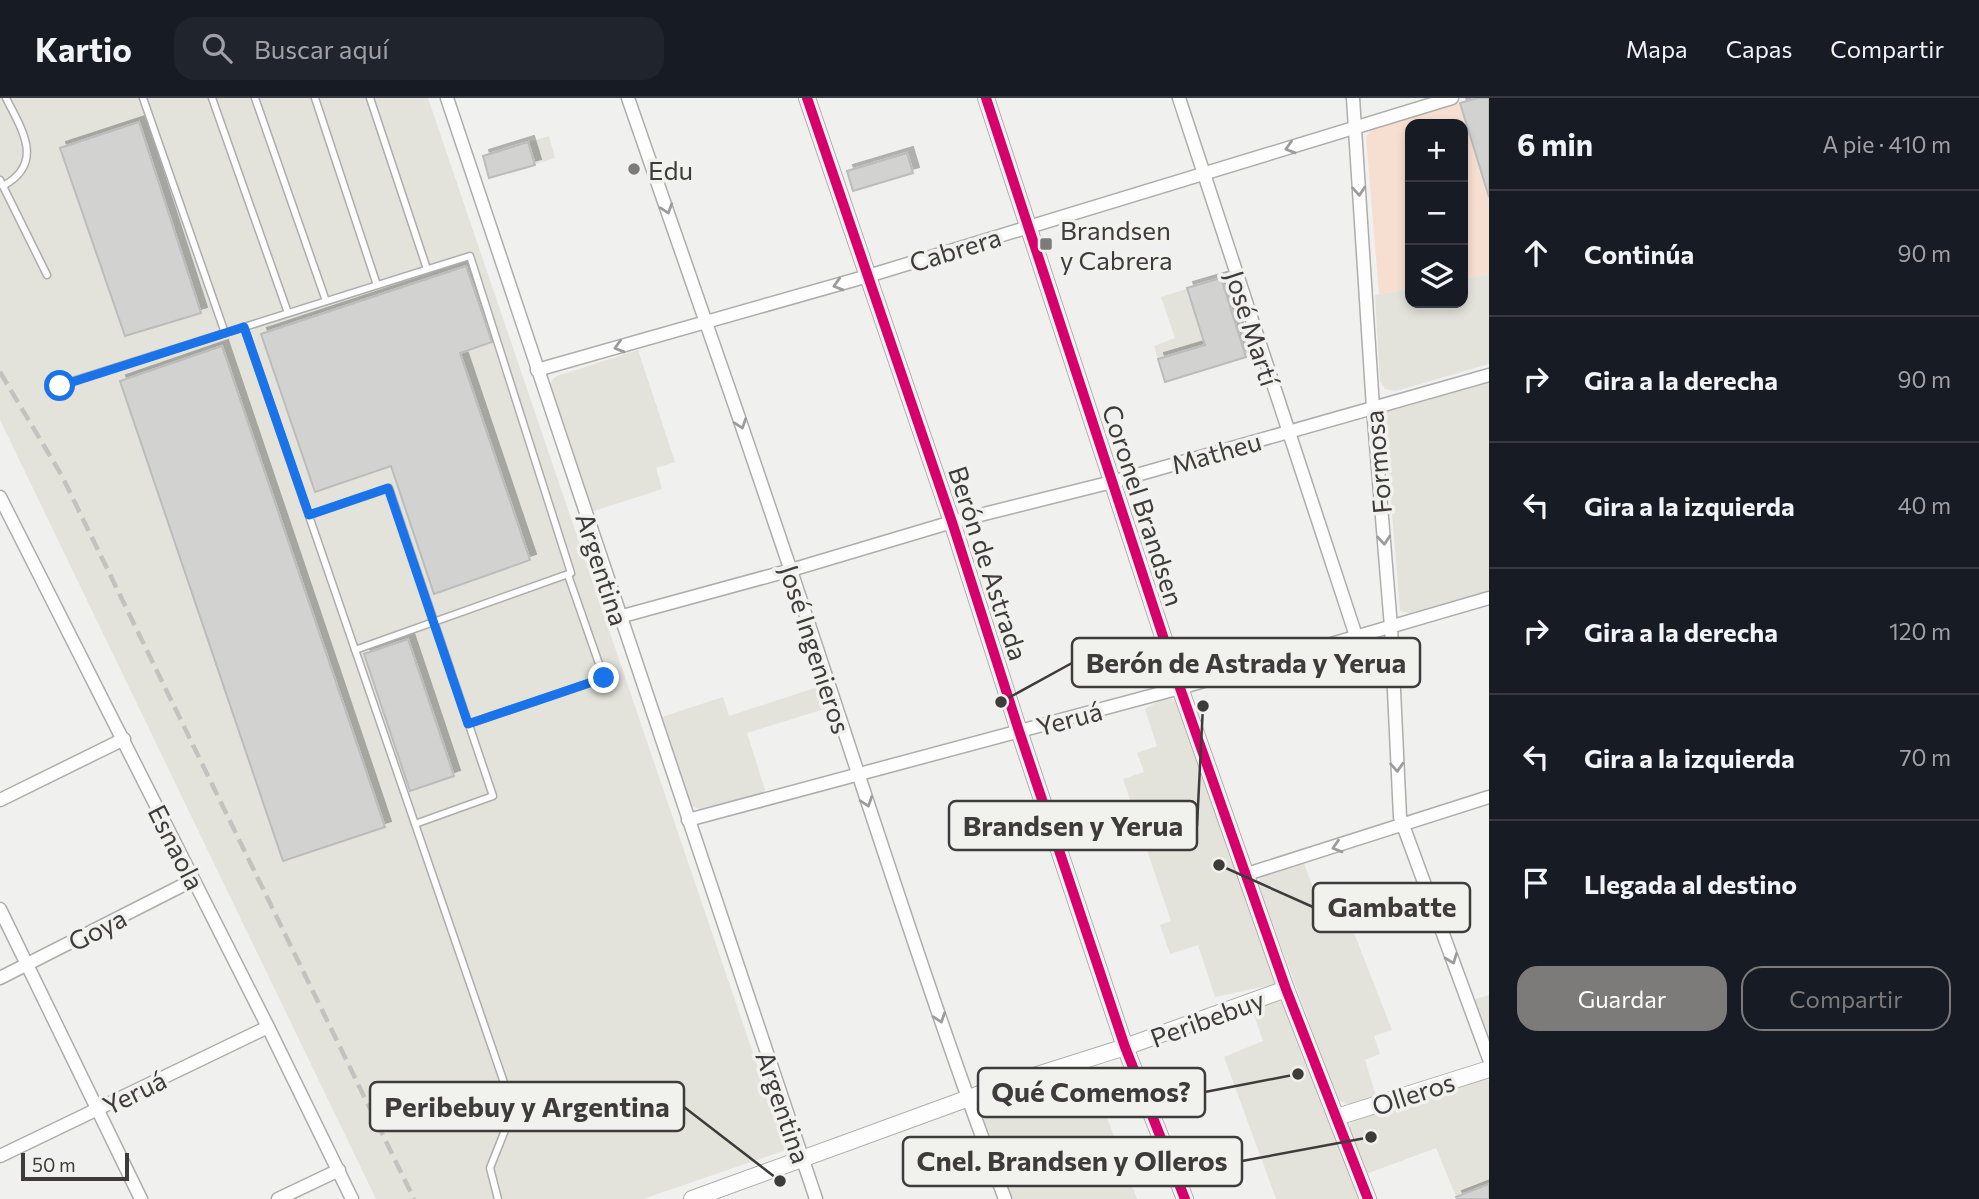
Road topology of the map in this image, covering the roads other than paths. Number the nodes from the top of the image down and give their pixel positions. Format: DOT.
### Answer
graph roads {
  1 [pos="6,98"];
  2 [pos="143,98"];
  3 [pos="212,98"];
  4 [pos="255,98"];
  5 [pos="315,98"];
  6 [pos="370,98"];
  7 [pos="628,98"];
  8 [pos="807,98"];
  9 [pos="986,98"];
  10 [pos="1178,98"];
  11 [pos="1353,98"];
  12 [pos="1452,98"];
  13 [pos="452,99"];
  14 [pos="1355,128"];
  15 [pos="1204,174"];
  16 [pos="2,183"];
  17 [pos="1029,226"];
  18 [pos="427,270"];
  19 [pos="47,275"];
  20 [pos="868,276"];
  21 [pos="377,285"];
  22 [pos="326,301"];
  23 [pos="288,313"];
  24 [pos="706,322"];
  25 [pos="244,327"];
  26 [pos="226,333"];
  27 [pos="537,370"];
  28 [pos="1489,375"];
  29 [pos="60,386"];
  30 [pos="1373,408"];
  31 [pos="1287,433"];
  32 [pos="1112,482"];
  33 [pos="0,497"];
  34 [pos="309,515"];
  35 [pos="952,522"];
  36 [pos="791,570"];
  37 [pos="568,575"];
  38 [pos="1489,598"];
  39 [pos="619,617"];
  40 [pos="433,621"];
  41 [pos="1391,627"];
  42 [pos="1356,636"];
  43 [pos="355,650"];
  44 [pos="1180,688"];
  45 [pos="468,724"];
  46 [pos="1019,731"];
  47 [pos="124,739"];
  48 [pos="858,775"];
  49 [pos="1489,797"];
  50 [pos="0,800"];
  51 [pos="688,820"];
  52 [pos="415,824"];
  53 [pos="1402,827"];
  54 [pos="1247,874"];
  55 [pos="193,880"];
  56 [pos="0,909"];
  57 [pos="27,965"];
  58 [pos="0,978"];
  59 [pos="1286,989"];
  60 [pos="268,1027"];
  61 [pos="1125,1047"];
  62 [pos="1489,1059"];
  63 [pos="1489,1069"];
  64 [pos="968,1098"];
  65 [pos="98,1109"];
  66 [pos="1337,1117"];
  67 [pos="0,1156"];
  68 [pos="802,1160"];
  69 [pos="339,1170"];
  70 [pos="141,1199"];
  71 [pos="278,1199"];
  72 [pos="352,1199"];
  73 [pos="498,1199"];
  74 [pos="692,1199"];
  75 [pos="816,1199"];
  76 [pos="1005,1199"];
  77 [pos="1185,1199"];
  78 [pos="1368,1199"];
  1 -- 16 [label="lane"];
  2 -- 26 [label="lane"];
  3 -- 23 [label="lane"];
  4 -- 22 [label="lane"];
  5 -- 21 [label="lane"];
  6 -- 18 [label="lane"];
  7 -- 24 [label="street, José Ingenieros, one-way"];
  8 -- 20 [label="street, Berón de Astrada"];
  9 -- 17 [label="street, Coronel Brandsen"];
  10 -- 15 [label="street, José Martí"];
  11 -- 14 [label="street, Formosa"];
  12 -- 14 [label="street, Cabrera"];
  13 -- 27 [label="street, Argentina"];
  14 -- 15 [label="street, Cabrera, one-way"];
  14 -- 30 [label="street, Formosa, one-way"];
  15 -- 17 [label="street, Cabrera"];
  15 -- 31 [label="street, José Martí"];
  16 -- 19 [label="lane"];
  17 -- 20 [label="street, Cabrera"];
  17 -- 32 [label="street, Coronel Brandsen"];
  18 -- 21 [label="lane"];
  18 -- 37 [label="lane"];
  20 -- 24 [label="street, Cabrera, one-way"];
  20 -- 35 [label="street, Berón de Astrada"];
  21 -- 22 [label="lane"];
  22 -- 23 [label="lane"];
  23 -- 25 [label="lane"];
  24 -- 27 [label="street, Cabrera, one-way"];
  24 -- 36 [label="street, José Ingenieros, one-way"];
  25 -- 26 [label="lane"];
  25 -- 34 [label="lane"];
  26 -- 29 [label="lane"];
  27 -- 39 [label="street, Argentina"];
  28 -- 30 [label="street, Matheu"];
  30 -- 31 [label="street, Matheu"];
  30 -- 41 [label="street, Formosa, one-way"];
  31 -- 32 [label="street, Matheu"];
  31 -- 42 [label="street, José Martí"];
  32 -- 35 [label="street, Matheu"];
  32 -- 44 [label="street, Coronel Brandsen"];
  33 -- 47 [label="street, Esnaola"];
  34 -- 40 [label="lane"];
  34 -- 43 [label="lane"];
  35 -- 36 [label="street, Matheu"];
  35 -- 46 [label="street, Berón de Astrada"];
  36 -- 39 [label="street, Matheu"];
  36 -- 48 [label="street, José Ingenieros"];
  37 -- 40 [label="lane"];
  37 -- 45 [label="lane"];
  38 -- 41 [label="street, Yeruá"];
  39 -- 51 [label="street, Argentina"];
  40 -- 43 [label="lane"];
  40 -- 45 [label="lane"];
  41 -- 42 [label="street, Yeruá"];
  41 -- 53 [label="street, Formosa, one-way"];
  42 -- 44 [label="street, Yeruá"];
  43 -- 52 [label="lane"];
  44 -- 46 [label="street, Yeruá"];
  44 -- 54 [label="street, Coronel Brandsen"];
  45 -- 52 [label="lane"];
  46 -- 48 [label="street, Yeruá"];
  46 -- 61 [label="street, Berón de Astrada"];
  47 -- 50 [label="street"];
  47 -- 55 [label="street, Esnaola"];
  48 -- 51 [label="street, Yeruá"];
  48 -- 64 [label="street, José Ingenieros, one-way"];
  49 -- 53 [label="street"];
  51 -- 68 [label="street, Argentina"];
  52 -- 73 [label="lane"];
  53 -- 54 [label="street, one-way"];
  53 -- 62 [label="street, Formosa, one-way"];
  54 -- 59 [label="street, Coronel Brandsen"];
  55 -- 57 [label="street, Goya"];
  55 -- 60 [label="street, Esnaola"];
  56 -- 57 [label="street"];
  57 -- 58 [label="street, Goya"];
  57 -- 65 [label="street"];
  59 -- 61 [label="street, Peribebuy"];
  59 -- 66 [label="street, Coronel Brandsen"];
  60 -- 65 [label="street, Yeruá"];
  60 -- 69 [label="street, Esnaola"];
  61 -- 64 [label="street, Peribebuy"];
  61 -- 77 [label="street, Berón de Astrada"];
  63 -- 66 [label="street, Olleros"];
  64 -- 68 [label="street, Peribebuy"];
  64 -- 76 [label="street, José Ingenieros"];
  65 -- 67 [label="street, Yeruá"];
  65 -- 70 [label="street"];
  66 -- 78 [label="street, Coronel Brandsen"];
  68 -- 74 [label="street, Peribebuy"];
  68 -- 75 [label="street, Argentina"];
  69 -- 71 [label="street"];
  69 -- 72 [label="street, Esnaola"];
}
